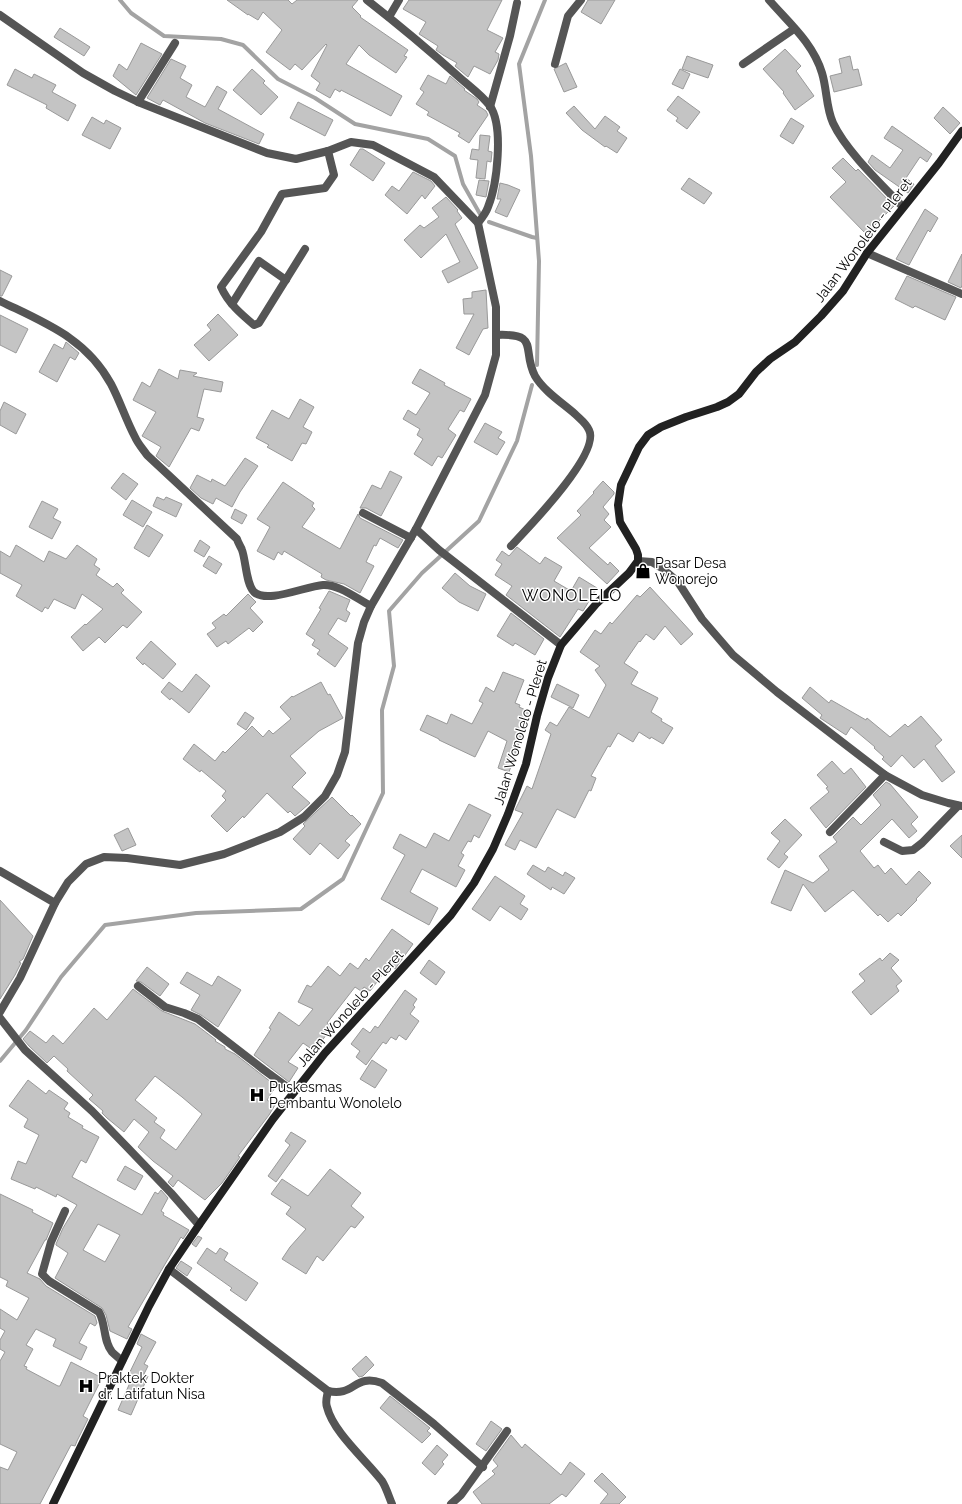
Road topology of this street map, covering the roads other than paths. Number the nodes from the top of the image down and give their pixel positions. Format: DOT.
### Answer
graph roads {
  1 [pos="367,0"];
  2 [pos="399,0"];
  3 [pos="581,0"];
  4 [pos="769,0"];
  5 [pos="517,3"];
  6 [pos="0,15"];
  7 [pos="389,17"];
  8 [pos="794,29"];
  9 [pos="175,43"];
  10 [pos="555,64"];
  11 [pos="743,64"];
  12 [pos="138,102"];
  13 [pos="490,107"];
  14 [pos="962,131"];
  15 [pos="328,151"];
  16 [pos="903,207"];
  17 [pos="478,223"];
  18 [pos="305,249"];
  19 [pos="867,253"];
  20 [pos="286,280"];
  21 [pos="962,294"];
  22 [pos="0,302"];
  23 [pos="232,304"];
  24 [pos="496,335"];
  25 [pos="363,513"];
  26 [pos="416,529"];
  27 [pos="411,538"];
  28 [pos="511,546"];
  29 [pos="638,562"];
  30 [pos="371,606"];
  31 [pos="561,645"];
  32 [pos="885,775"];
  33 [pos="960,806"];
  34 [pos="830,832"];
  35 [pos="884,842"];
  36 [pos="0,871"];
  37 [pos="55,903"];
  38 [pos="138,986"];
  39 [pos="0,1012"];
  40 [pos="0,1018"];
  41 [pos="294,1092"];
  42 [pos="65,1211"];
  43 [pos="199,1225"];
  44 [pos="169,1269"];
  45 [pos="122,1360"];
  46 [pos="328,1392"];
  47 [pos="508,1431"];
  48 [pos="482,1467"];
  49 [pos="53,1504"];
  50 [pos="392,1504"];
  51 [pos="451,1504"];
  1 -- 7 [label="street"];
  2 -- 7 [label="street"];
  3 -- 10 [label="street"];
  4 -- 8 [label="street"];
  5 -- 13 [label="street"];
  6 -- 12 [label="street"];
  7 -- 13 [label="street"];
  8 -- 11 [label="street"];
  8 -- 16 [label="street"];
  9 -- 12 [label="street"];
  12 -- 15 [label="street"];
  13 -- 17 [label="street"];
  14 -- 16 [label="main road, Jalan Wonolelo - Pleret"];
  15 -- 17 [label="street"];
  15 -- 23 [label="street"];
  16 -- 19 [label="main road, Jalan Wonolelo - Pleret"];
  17 -- 24 [label="street"];
  18 -- 20 [label="street"];
  19 -- 21 [label="street"];
  19 -- 29 [label="main road, Jalan Wonolelo - Pleret"];
  20 -- 23 [label="street"];
  20 -- 23 [label="street"];
  22 -- 30 [label="street"];
  24 -- 26 [label="street"];
  24 -- 28 [label="street"];
  25 -- 27 [label="street"];
  26 -- 27 [label="street"];
  26 -- 31 [label="street"];
  27 -- 30 [label="street"];
  29 -- 31 [label="main road, Jalan Wonolelo - Pleret"];
  29 -- 32 [label="street"];
  30 -- 37 [label="street"];
  31 -- 41 [label="main road, Jalan Wonolelo - Pleret"];
  32 -- 33 [label="street"];
  32 -- 34 [label="street"];
  33 -- 35 [label="street"];
  36 -- 37 [label="street"];
  37 -- 39 [label="street"];
  38 -- 41 [label="street"];
  40 -- 43 [label="street"];
  41 -- 43 [label="main road, Jalan Wonolelo - Pleret"];
  42 -- 45 [label="street"];
  43 -- 44 [label="main road, Jalan Wonolelo - Pleret"];
  44 -- 45 [label="main road, Jalan Wonolelo - Pleret"];
  44 -- 46 [label="street"];
  45 -- 49 [label="main road, Jalan Wonolelo - Pleret"];
  46 -- 48 [label="street"];
  46 -- 50 [label="street"];
  47 -- 48 [label="street"];
  48 -- 51 [label="street"];
}
